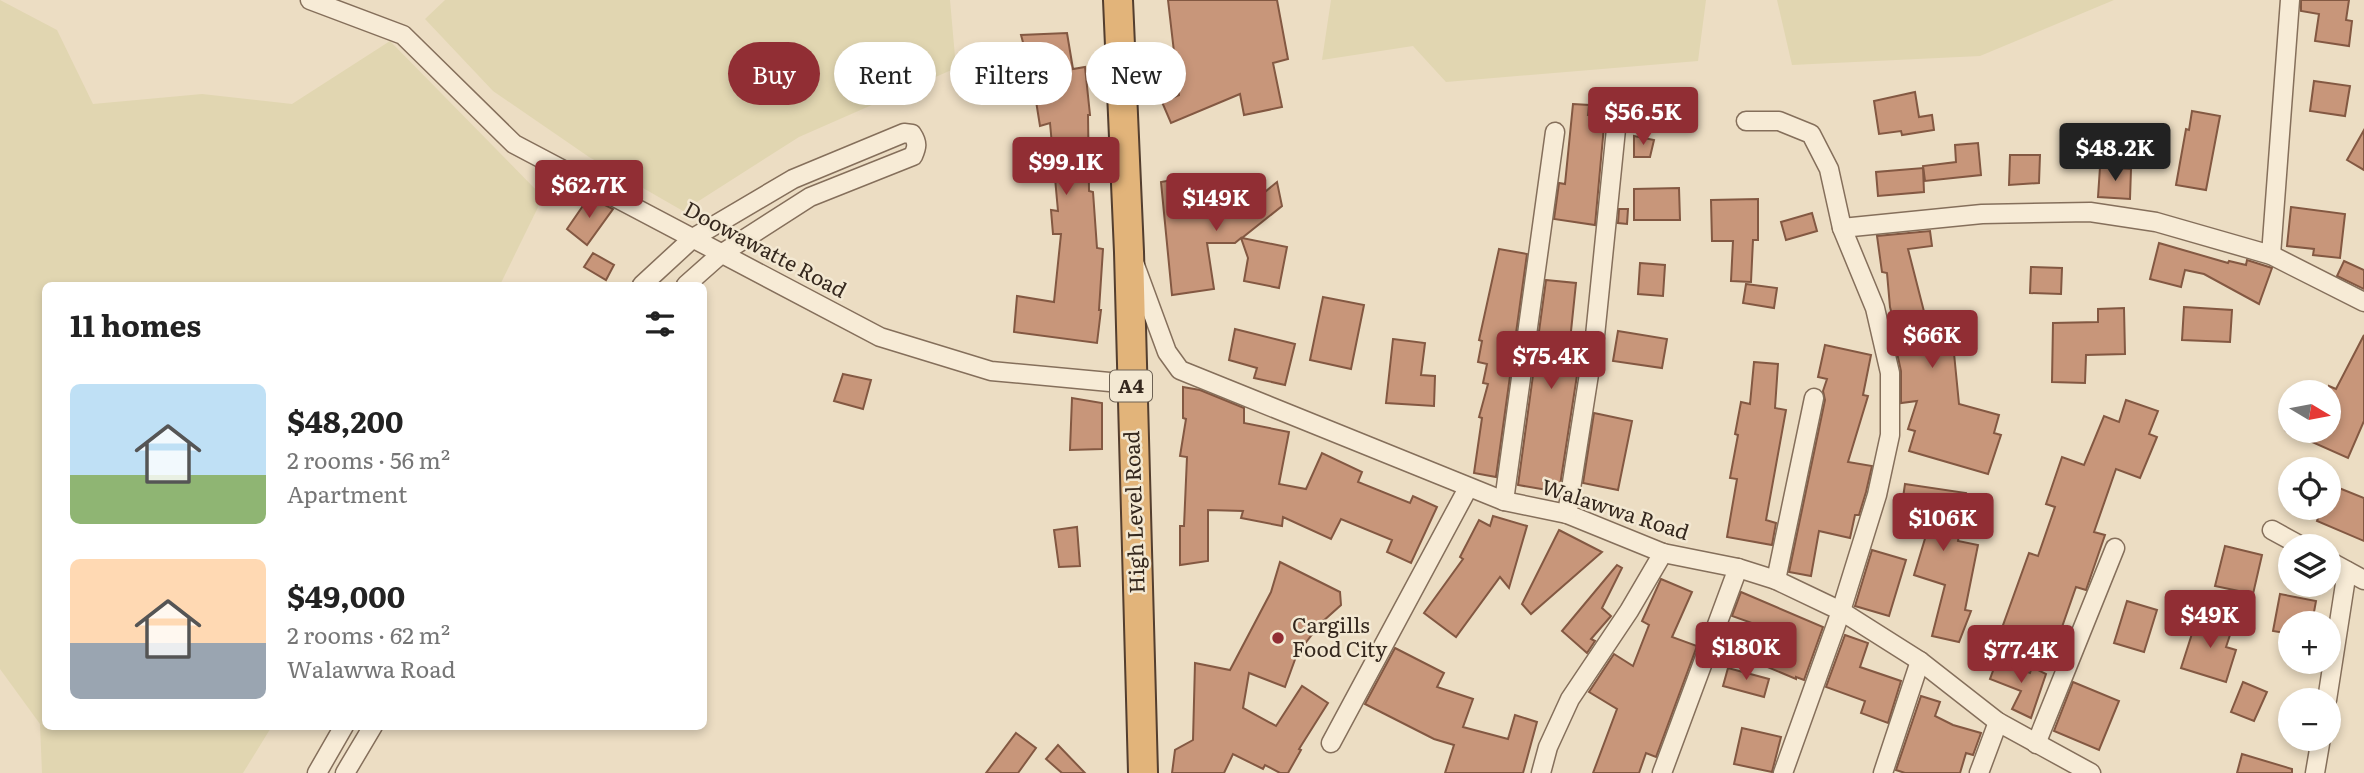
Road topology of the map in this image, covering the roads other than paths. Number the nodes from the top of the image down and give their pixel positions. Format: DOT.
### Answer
graph roads {
  1 [pos="310,0"];
  2 [pos="1118,0"];
  3 [pos="2290,0"];
  4 [pos="1746,121"];
  5 [pos="1616,129"];
  6 [pos="1555,132"];
  7 [pos="1842,228"];
  8 [pos="693,238"];
  9 [pos="1129,252"];
  10 [pos="721,254"];
  11 [pos="2271,256"];
  12 [pos="645,282"];
  13 [pos="689,282"];
  14 [pos="2364,302"];
  15 [pos="1131,384"];
  16 [pos="1814,398"];
  17 [pos="1468,488"];
  18 [pos="1504,501"];
  19 [pos="1567,514"];
  20 [pos="2272,530"];
  21 [pos="2279,534"];
  22 [pos="2116,548"];
  23 [pos="1663,553"];
  24 [pos="1738,568"];
  25 [pos="2341,568"];
  26 [pos="2347,571"];
  27 [pos="1776,580"];
  28 [pos="2364,580"];
  29 [pos="1841,611"];
  30 [pos="1920,661"];
  31 [pos="2329,688"];
  32 [pos="1998,722"];
  33 [pos="342,730"];
  34 [pos="371,730"];
  35 [pos="1331,743"];
  36 [pos="2036,744"];
  37 [pos="2319,751"];
  38 [pos="317,773"];
  39 [pos="345,773"];
  40 [pos="1143,773"];
  41 [pos="1541,773"];
  42 [pos="1662,773"];
  43 [pos="1783,773"];
  44 [pos="1883,773"];
  45 [pos="1979,773"];
  46 [pos="2091,773"];
  47 [pos="2315,773"];
  1 -- 8 [label="street, Doowawatte Road"];
  2 -- 9 [label="highway, High Level Road / A4"];
  3 -- 11 [label="street"];
  4 -- 7 [label="street"];
  5 -- 19 [label="street"];
  6 -- 18 [label="street"];
  7 -- 11 [label="street"];
  7 -- 29 [label="street"];
  8 -- 10 [label="street, Doowawatte Road"];
  8 -- 10 [label="street"];
  8 -- 12 [label="street"];
  9 -- 15 [label="highway, High Level Road / A4"];
  9 -- 17 [label="street, Walawwa Road"];
  10 -- 13 [label="street"];
  10 -- 15 [label="street, Doowawatte Road"];
  11 -- 14 [label="street"];
  15 -- 40 [label="highway, High Level Road / A4"];
  16 -- 27 [label="street"];
  17 -- 18 [label="street, Walawwa Road"];
  17 -- 35 [label="street"];
  18 -- 19 [label="street, Walawwa Road"];
  19 -- 23 [label="street, Walawwa Road"];
  20 -- 21 [label="street"];
  22 -- 36 [label="street"];
  23 -- 24 [label="street, Walawwa Road"];
  23 -- 41 [label="street"];
  24 -- 27 [label="street, Walawwa Road"];
  24 -- 42 [label="street"];
  25 -- 26 [label="street"];
  26 -- 28 [label="street"];
  26 -- 31 [label="street"];
  27 -- 29 [label="street, Walawwa Road"];
  29 -- 30 [label="street, Walawwa Road"];
  29 -- 43 [label="street"];
  30 -- 32 [label="street, Walawwa Road"];
  30 -- 44 [label="street"];
  32 -- 36 [label="street, Walawwa Road"];
  32 -- 45 [label="street"];
  33 -- 38 [label="street"];
  34 -- 39 [label="street"];
  36 -- 46 [label="street, Walawwa Road"];
  37 -- 47 [label="street"];
}
